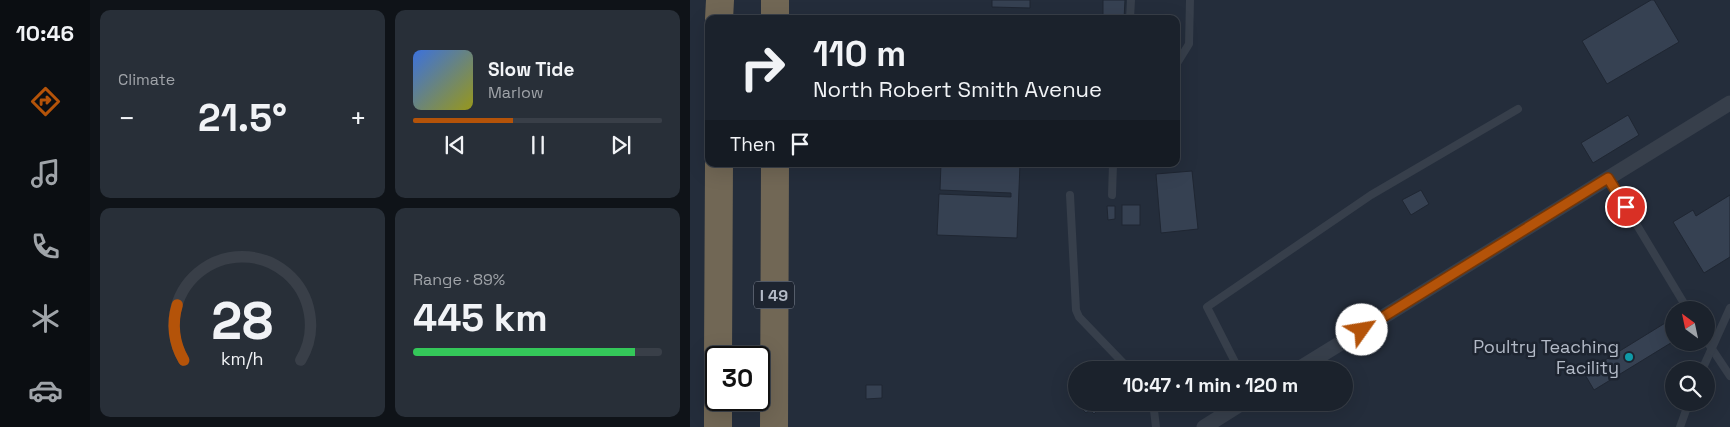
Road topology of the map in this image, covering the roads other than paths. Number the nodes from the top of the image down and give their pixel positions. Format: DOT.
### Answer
graph roads {
  1 [pos="720,0"];
  2 [pos="775,0"];
  3 [pos="1130,0"];
  4 [pos="1190,0"];
  5 [pos="719,15"];
  6 [pos="775,15"];
  7 [pos="1130,15"];
  8 [pos="1180,58"];
  9 [pos="1730,103"];
  10 [pos="1518,108"];
  11 [pos="719,167"];
  12 [pos="775,167"];
  13 [pos="1113,167"];
  14 [pos="1608,178"];
  15 [pos="1070,195"];
  16 [pos="1112,195"];
  17 [pos="1683,301"];
  18 [pos="1730,308"];
  19 [pos="1715,340"];
  20 [pos="718,346"];
  21 [pos="1713,351"];
  22 [pos="1121,361"];
  23 [pos="1234,361"];
  24 [pos="1312,361"];
  25 [pos="1730,376"];
  26 [pos="718,411"];
  27 [pos="1154,411"];
  28 [pos="1230,411"];
  29 [pos="1686,411"];
  30 [pos="718,427"];
  31 [pos="774,427"];
  32 [pos="1156,427"];
  33 [pos="1204,427"];
  34 [pos="1680,427"];
  1 -- 5 [label="highway"];
  2 -- 6 [label="highway"];
  3 -- 7 [label="lane"];
  4 -- 8 [label="lane"];
  9 -- 14 [label="street"];
  10 -- 23 [label="lane"];
  11 -- 20 [label="highway"];
  12 -- 31 [label="highway, I 49"];
  13 -- 16 [label="lane"];
  14 -- 17 [label="lane"];
  14 -- 24 [label="street"];
  15 -- 22 [label="lane"];
  18 -- 19 [label="lane"];
  21 -- 25 [label="lane"];
  26 -- 30 [label="highway"];
  27 -- 32 [label="lane"];
  28 -- 33 [label="street"];
  29 -- 34 [label="lane"];
}
